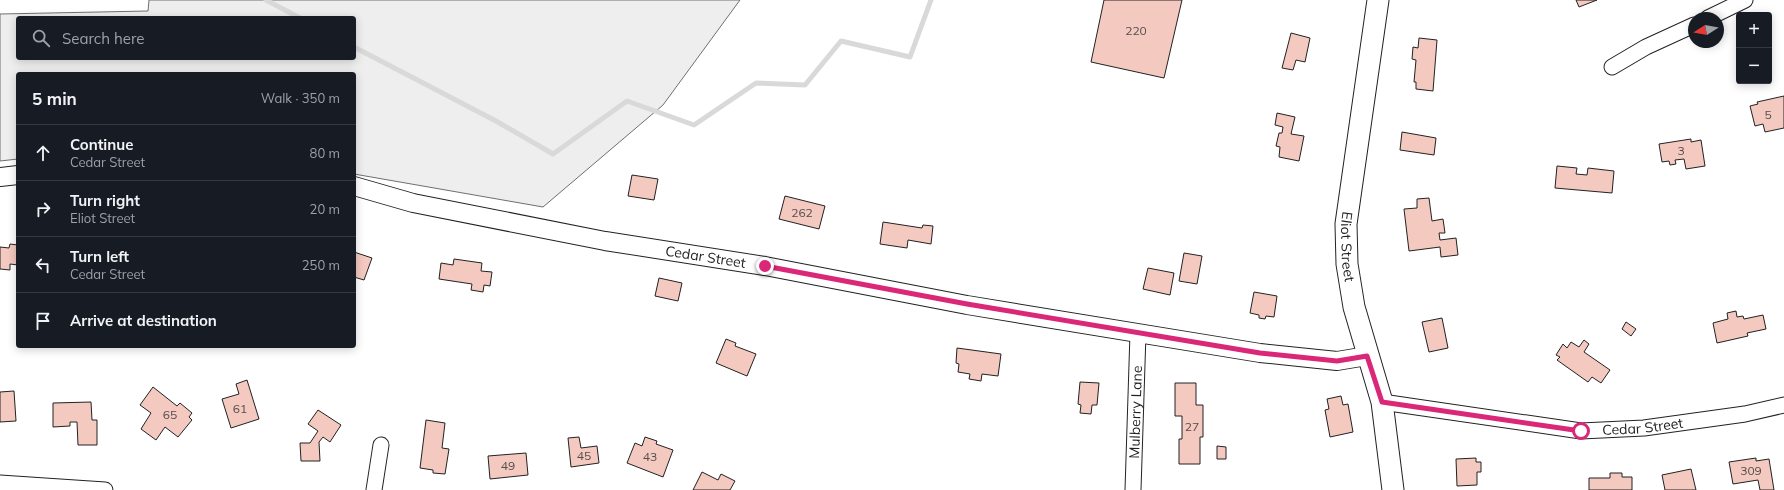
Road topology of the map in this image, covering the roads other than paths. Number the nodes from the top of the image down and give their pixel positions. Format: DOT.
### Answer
graph roads {
  1 [pos="1378,0"];
  2 [pos="1745,0"];
  3 [pos="1720,12"];
  4 [pos="1688,28"];
  5 [pos="1612,67"];
  6 [pos="16,175"];
  7 [pos="0,177"];
  8 [pos="356,187"];
  9 [pos="1138,333"];
  10 [pos="1367,356"];
  11 [pos="1382,402"];
  12 [pos="1784,405"];
  13 [pos="381,445"];
  14 [pos="0,483"];
  15 [pos="105,490"];
  16 [pos="374,490"];
  17 [pos="1133,490"];
  18 [pos="1393,490"];
  1 -- 10 [label="main road, Eliot Street"];
  2 -- 3 [label="street"];
  4 -- 5 [label="street"];
  6 -- 7 [label="street"];
  8 -- 9 [label="street, Cedar Street"];
  9 -- 10 [label="street, Cedar Street"];
  9 -- 17 [label="street, Mulberry Lane"];
  10 -- 11 [label="main road, Eliot Street"];
  11 -- 12 [label="street, Cedar Street"];
  11 -- 18 [label="main road, Eliot Street"];
  13 -- 16 [label="street"];
  14 -- 15 [label="street"];
}
